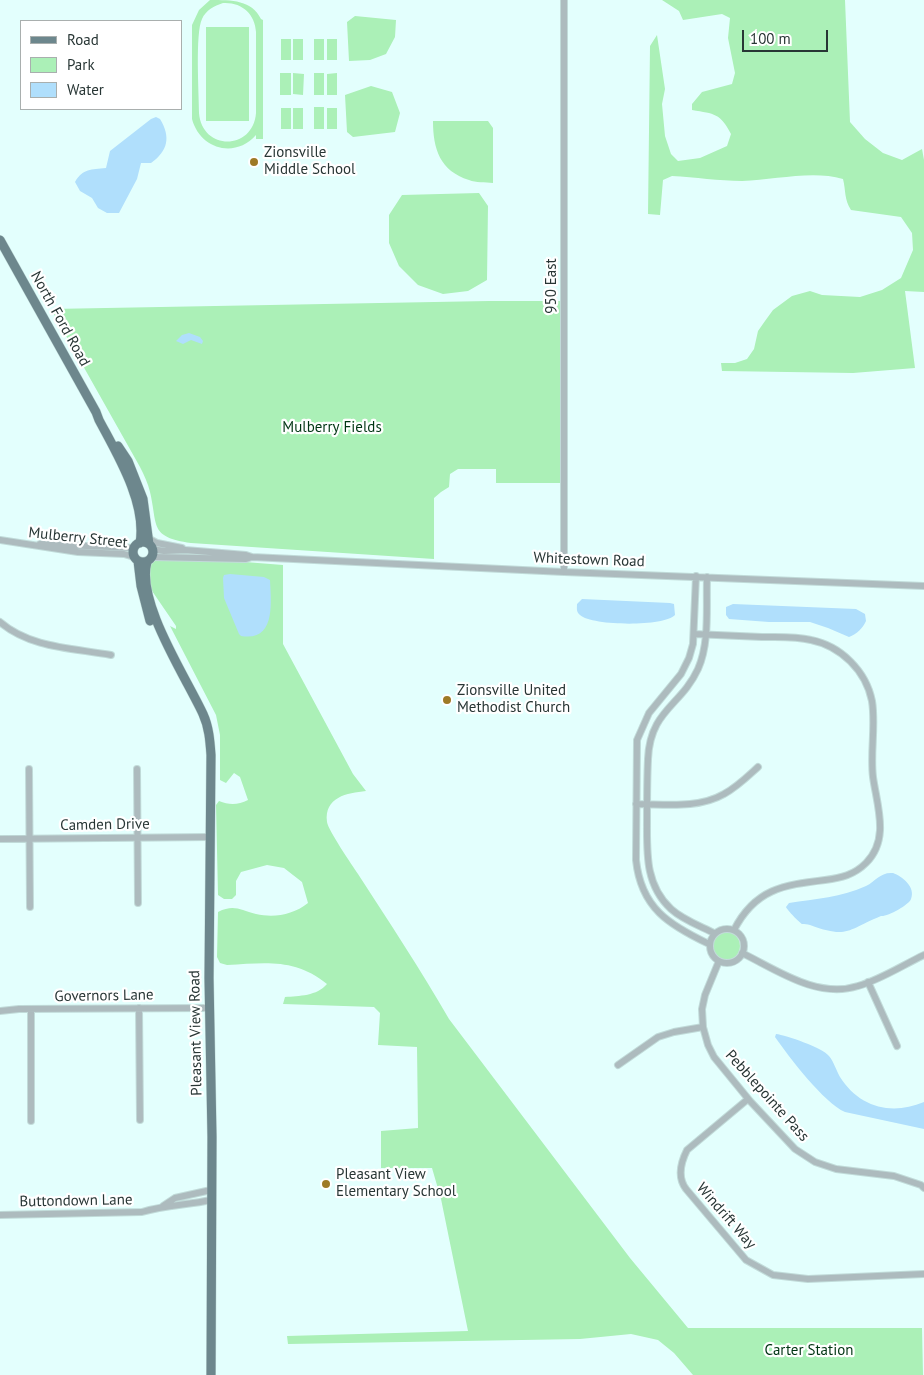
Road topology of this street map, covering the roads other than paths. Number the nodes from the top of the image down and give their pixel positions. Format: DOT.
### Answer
graph roads {
  1 [pos="564,0"];
  2 [pos="0,240"];
  3 [pos="0,540"];
  4 [pos="185,550"];
  5 [pos="144,551"];
  6 [pos="252,558"];
  7 [pos="564,572"];
  8 [pos="696,576"];
  9 [pos="707,577"];
  10 [pos="924,586"];
  11 [pos="0,622"];
  12 [pos="694,634"];
  13 [pos="705,634"];
  14 [pos="111,655"];
  15 [pos="758,767"];
  16 [pos="29,769"];
  17 [pos="137,769"];
  18 [pos="636,804"];
  19 [pos="647,804"];
  20 [pos="210,837"];
  21 [pos="30,838"];
  22 [pos="138,838"];
  23 [pos="0,839"];
  24 [pos="138,903"];
  25 [pos="30,907"];
  26 [pos="734,930"];
  27 [pos="714,933"];
  28 [pos="710,944"];
  29 [pos="742,953"];
  30 [pos="924,955"];
  31 [pos="719,961"];
  32 [pos="868,982"];
  33 [pos="139,1008"];
  34 [pos="209,1008"];
  35 [pos="31,1009"];
  36 [pos="0,1011"];
  37 [pos="704,1027"];
  38 [pos="897,1046"];
  39 [pos="618,1065"];
  40 [pos="748,1099"];
  41 [pos="140,1120"];
  42 [pos="31,1121"];
  43 [pos="924,1188"];
  44 [pos="211,1190"];
  45 [pos="211,1200"];
  46 [pos="161,1206"];
  47 [pos="0,1214"];
  48 [pos="924,1274"];
  49 [pos="211,1375"];
  1 -- 7 [label="street, 950 East"];
  2 -- 5 [label="main road, North Ford Road"];
  3 -- 5 [label="street, Mulberry Street"];
  4 -- 5 [label="street, Whitestown Road"];
  4 -- 5 [label="street, Whitestown Road"];
  4 -- 6 [label="street, Whitestown Road"];
  5 -- 6 [label="street, Whitestown Road"];
  5 -- 20 [label="main road, Pleasant View Road"];
  6 -- 7 [label="street, Whitestown Road"];
  7 -- 8 [label="street, Whitestown Road"];
  8 -- 9 [label="street, Whitestown Road"];
  8 -- 12 [label="street"];
  9 -- 10 [label="street, Whitestown Road"];
  9 -- 13 [label="street"];
  11 -- 14 [label="street"];
  12 -- 13 [label="street"];
  12 -- 18 [label="street"];
  13 -- 19 [label="street"];
  13 -- 26 [label="street"];
  15 -- 19 [label="street"];
  16 -- 21 [label="street"];
  17 -- 22 [label="street"];
  18 -- 19 [label="street"];
  18 -- 28 [label="street"];
  19 -- 27 [label="street"];
  20 -- 22 [label="street, Camden Drive"];
  20 -- 34 [label="main road, Pleasant View Road"];
  21 -- 22 [label="street, Camden Drive"];
  21 -- 23 [label="street, Camden Drive"];
  21 -- 25 [label="street"];
  22 -- 24 [label="street"];
  26 -- 27 [label="street"];
  26 -- 29 [label="street"];
  27 -- 28 [label="street"];
  28 -- 31 [label="street"];
  29 -- 31 [label="street"];
  29 -- 32 [label="street"];
  30 -- 32 [label="street"];
  31 -- 37 [label="street, Pebblepointe Pass"];
  32 -- 38 [label="street"];
  33 -- 34 [label="street, Governors Lane"];
  33 -- 35 [label="street, Governors Lane"];
  33 -- 41 [label="street"];
  34 -- 44 [label="main road, Pleasant View Road"];
  35 -- 36 [label="street, Governors Lane"];
  35 -- 42 [label="street"];
  37 -- 39 [label="street"];
  37 -- 40 [label="street, Pebblepointe Pass"];
  40 -- 43 [label="street, Pebblepointe Pass"];
  40 -- 48 [label="street, Windrift Way"];
  44 -- 45 [label="main road, Pleasant View Road"];
  44 -- 46 [label="street"];
  45 -- 46 [label="street, Buttondown Lane"];
  45 -- 49 [label="main road, Pleasant View Road"];
  46 -- 47 [label="street, Buttondown Lane"];
}
